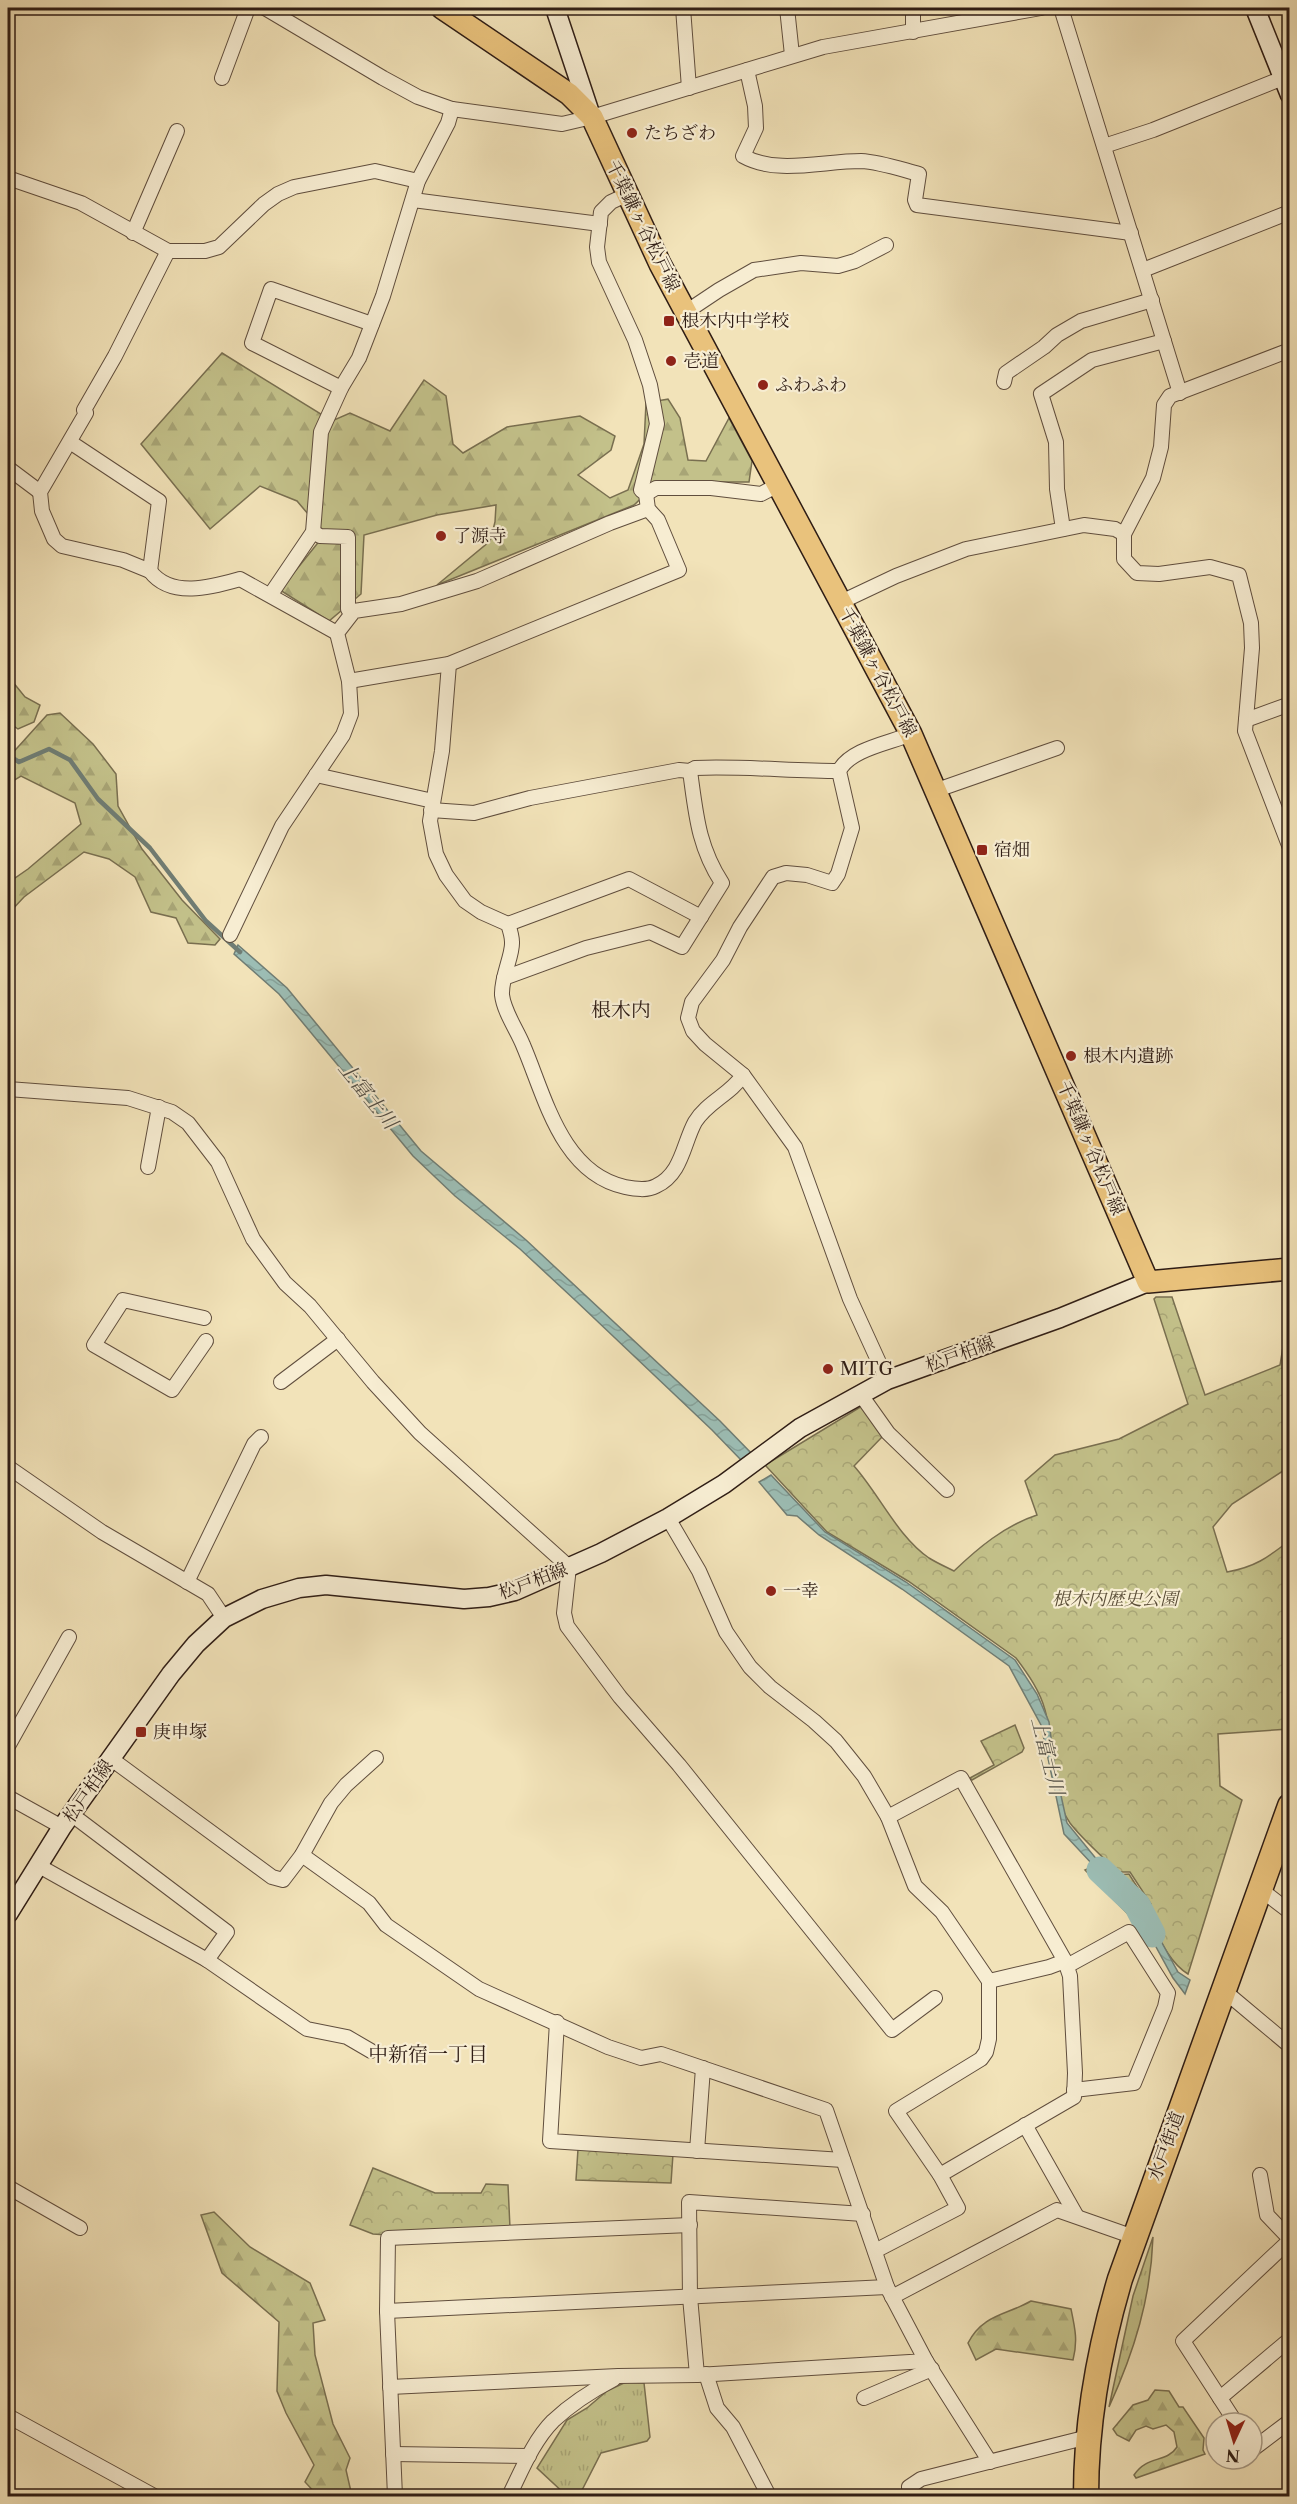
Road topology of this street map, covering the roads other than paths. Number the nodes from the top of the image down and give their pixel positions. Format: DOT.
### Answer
graph roads {
  1 [pos="248,8"];
  2 [pos="265,8"];
  3 [pos="442,8"];
  4 [pos="555,8"];
  5 [pos="683,8"];
  6 [pos="788,8"];
  7 [pos="913,8"];
  8 [pos="1041,8"];
  9 [pos="1061,8"];
  10 [pos="1255,8"];
  11 [pos="913,32"];
  12 [pos="792,55"];
  13 [pos="747,70"];
  14 [pos="222,78"];
  15 [pos="1286,86"];
  16 [pos="689,88"];
  17 [pos="452,109"];
  18 [pos="592,117"];
  19 [pos="177,131"];
  20 [pos="1104,146"];
  21 [pos="8,178"];
  22 [pos="418,181"];
  23 [pos="626,195"];
  24 [pos="413,200"];
  25 [pos="1290,212"];
  26 [pos="600,224"];
  27 [pos="133,233"];
  28 [pos="1131,233"];
  29 [pos="886,245"];
  30 [pos="168,251"];
  31 [pos="1143,270"];
  32 [pos="1152,300"];
  33 [pos="686,312"];
  34 [pos="372,324"];
  35 [pos="1164,340"];
  36 [pos="1290,351"];
  37 [pos="1004,382"];
  38 [pos="341,388"];
  39 [pos="1179,393"];
  40 [pos="70,442"];
  41 [pos="8,468"];
  42 [pos="778,485"];
  43 [pos="40,492"];
  44 [pos="646,494"];
  45 [pos="648,509"];
  46 [pos="1063,529"];
  47 [pos="313,532"];
  48 [pos="1124,534"];
  49 [pos="150,571"];
  50 [pos="271,594"];
  51 [pos="841,602"];
  52 [pos="351,614"];
  53 [pos="337,633"];
  54 [pos="449,664"];
  55 [pos="350,681"];
  56 [pos="1290,704"];
  57 [pos="1246,720"];
  58 [pos="911,734"];
  59 [pos="1057,748"];
  60 [pos="690,771"];
  61 [pos="839,771"];
  62 [pos="316,776"];
  63 [pos="937,790"];
  64 [pos="432,806"];
  65 [pos="1290,848"];
  66 [pos="701,917"];
  67 [pos="508,924"];
  68 [pos="230,934"];
  69 [pos="504,978"];
  70 [pos="743,1075"];
  71 [pos="8,1089"];
  72 [pos="159,1107"];
  73 [pos="148,1167"];
  74 [pos="1290,1269"];
  75 [pos="1148,1282"];
  76 [pos="204,1318"];
  77 [pos="338,1339"];
  78 [pos="206,1341"];
  79 [pos="887,1380"];
  80 [pos="280,1382"];
  81 [pos="861,1395"];
  82 [pos="261,1437"];
  83 [pos="8,1467"];
  84 [pos="947,1490"];
  85 [pos="668,1518"];
  86 [pos="569,1567"];
  87 [pos="187,1582"];
  88 [pos="224,1618"];
  89 [pos="69,1637"];
  90 [pos="8,1746"];
  91 [pos="110,1758"];
  92 [pos="376,1758"];
  93 [pos="8,1797"];
  94 [pos="1290,1806"];
  95 [pos="888,1817"];
  96 [pos="66,1821"];
  97 [pos="302,1856"];
  98 [pos="39,1866"];
  99 [pos="1260,1889"];
  100 [pos="1290,1912"];
  101 [pos="8,1914"];
  102 [pos="207,1960"];
  103 [pos="1066,1963"];
  104 [pos="989,1981"];
  105 [pos="1222,1989"];
  106 [pos="934,1998"];
  107 [pos="557,2022"];
  108 [pos="1290,2046"];
  109 [pos="371,2051"];
  110 [pos="703,2068"];
  111 [pos="1074,2090"];
  112 [pos="1025,2125"];
  113 [pos="697,2151"];
  114 [pos="843,2160"];
  115 [pos="940,2175"];
  116 [pos="1260,2175"];
  117 [pos="8,2187"];
  118 [pos="863,2214"];
  119 [pos="1076,2216"];
  120 [pos="690,2225"];
  121 [pos="80,2228"];
  122 [pos="1134,2237"];
  123 [pos="1290,2240"];
  124 [pos="874,2251"];
  125 [pos="890,2292"];
  126 [pos="690,2297"];
  127 [pos="387,2311"];
  128 [pos="1290,2339"];
  129 [pos="929,2365"];
  130 [pos="701,2375"];
  131 [pos="618,2376"];
  132 [pos="390,2387"];
  133 [pos="864,2398"];
  134 [pos="1220,2398"];
  135 [pos="1228,2411"];
  136 [pos="8,2416"];
  137 [pos="1290,2421"];
  138 [pos="1088,2437"];
  139 [pos="1264,2441"];
  140 [pos="393,2454"];
  141 [pos="529,2456"];
  142 [pos="990,2462"];
  143 [pos="154,2496"];
  144 [pos="395,2496"];
  145 [pos="509,2496"];
  146 [pos="769,2496"];
  147 [pos="911,2496"];
  148 [pos="1086,2496"];
  1 -- 14 [label="street"];
  2 -- 17 [label="street"];
  3 -- 18 [label="main road, 千葉鎌ヶ谷松戸線"];
  4 -- 18 [label="main road"];
  5 -- 16 [label="street"];
  6 -- 12 [label="street"];
  7 -- 11 [label="street"];
  8 -- 11 [label="street"];
  9 -- 20 [label="street"];
  10 -- 15 [label="main road"];
  11 -- 12 [label="street"];
  12 -- 13 [label="street"];
  13 -- 16 [label="street"];
  13 -- 28 [label="street"];
  15 -- 20 [label="street"];
  16 -- 18 [label="street"];
  17 -- 18 [label="street"];
  17 -- 22 [label="street"];
  18 -- 23 [label="main road, 千葉鎌ヶ谷松戸線"];
  19 -- 27 [label="street"];
  20 -- 28 [label="street"];
  21 -- 27 [label="street"];
  22 -- 24 [label="street"];
  22 -- 30 [label="street"];
  23 -- 26 [label="street"];
  23 -- 33 [label="main road, 千葉鎌ヶ谷松戸線"];
  24 -- 26 [label="street"];
  24 -- 34 [label="street"];
  25 -- 31 [label="street"];
  26 -- 44 [label="street"];
  27 -- 30 [label="street"];
  28 -- 31 [label="street"];
  29 -- 33 [label="street"];
  30 -- 40 [label="street"];
  31 -- 32 [label="street"];
  32 -- 35 [label="street"];
  32 -- 37 [label="street"];
  33 -- 42 [label="main road, 千葉鎌ヶ谷松戸線"];
  34 -- 38 [label="street"];
  34 -- 38 [label="street"];
  35 -- 39 [label="street"];
  35 -- 46 [label="street"];
  36 -- 39 [label="street"];
  38 -- 47 [label="street"];
  39 -- 48 [label="street"];
  40 -- 43 [label="street"];
  40 -- 49 [label="street"];
  41 -- 43 [label="street"];
  42 -- 44 [label="street"];
  42 -- 51 [label="main road, 千葉鎌ヶ谷松戸線"];
  43 -- 49 [label="street"];
  44 -- 45 [label="street"];
  45 -- 52 [label="street"];
  45 -- 54 [label="street"];
  46 -- 48 [label="street"];
  46 -- 51 [label="street"];
  47 -- 50 [label="street"];
  47 -- 52 [label="street"];
  48 -- 57 [label="street"];
  49 -- 50 [label="street"];
  50 -- 53 [label="street"];
  51 -- 58 [label="main road, 千葉鎌ヶ谷松戸線"];
  52 -- 53 [label="street"];
  53 -- 55 [label="street"];
  54 -- 55 [label="street"];
  54 -- 64 [label="street"];
  55 -- 62 [label="street"];
  56 -- 57 [label="street"];
  57 -- 65 [label="street"];
  58 -- 61 [label="street"];
  58 -- 63 [label="main road, 千葉鎌ヶ谷松戸線"];
  59 -- 63 [label="street"];
  60 -- 61 [label="street"];
  60 -- 64 [label="street"];
  60 -- 66 [label="street"];
  61 -- 70 [label="street"];
  62 -- 64 [label="street"];
  62 -- 68 [label="street"];
  63 -- 75 [label="main road, 千葉鎌ヶ谷松戸線"];
  64 -- 67 [label="street"];
  66 -- 67 [label="street"];
  66 -- 69 [label="street"];
  67 -- 69 [label="street"];
  69 -- 70 [label="street"];
  70 -- 79 [label="street"];
  71 -- 72 [label="street"];
  72 -- 73 [label="street"];
  72 -- 77 [label="street"];
  74 -- 75 [label="main road"];
  75 -- 79 [label="main road, 松戸柏線"];
  76 -- 78 [label="street"];
  77 -- 80 [label="street"];
  77 -- 86 [label="street"];
  79 -- 81 [label="main road, 松戸柏線"];
  81 -- 84 [label="street"];
  81 -- 85 [label="main road, 松戸柏線"];
  82 -- 87 [label="street"];
  83 -- 87 [label="street"];
  85 -- 86 [label="main road, 松戸柏線"];
  85 -- 95 [label="street"];
  86 -- 88 [label="main road, 松戸柏線"];
  86 -- 106 [label="street"];
  87 -- 88 [label="street"];
  88 -- 91 [label="main road, 松戸柏線"];
  89 -- 90 [label="street"];
  91 -- 96 [label="main road, 松戸柏線"];
  91 -- 97 [label="street"];
  92 -- 97 [label="street"];
  93 -- 96 [label="street"];
  94 -- 99 [label="highway, 水戸街道"];
  95 -- 103 [label="street"];
  95 -- 104 [label="street"];
  96 -- 98 [label="main road, 松戸柏線"];
  96 -- 102 [label="street"];
  97 -- 107 [label="street"];
  98 -- 101 [label="main road, 松戸柏線"];
  98 -- 102 [label="street"];
  99 -- 100 [label="street"];
  99 -- 105 [label="highway, 水戸街道"];
  102 -- 109 [label="street"];
  103 -- 104 [label="street"];
  103 -- 111 [label="street"];
  103 -- 111 [label="street"];
  104 -- 115 [label="street"];
  105 -- 108 [label="street"];
  105 -- 122 [label="highway, 水戸街道"];
  107 -- 110 [label="street"];
  107 -- 113 [label="street"];
  110 -- 113 [label="street"];
  110 -- 114 [label="street"];
  111 -- 112 [label="street"];
  112 -- 115 [label="street"];
  112 -- 119 [label="street"];
  113 -- 114 [label="street"];
  114 -- 118 [label="street"];
  115 -- 124 [label="street"];
  116 -- 123 [label="street"];
  117 -- 121 [label="street"];
  118 -- 120 [label="street"];
  118 -- 124 [label="street"];
  119 -- 122 [label="street"];
  119 -- 125 [label="street"];
  120 -- 126 [label="street"];
  120 -- 127 [label="street"];
  122 -- 138 [label="highway, 水戸街道"];
  123 -- 134 [label="street"];
  124 -- 125 [label="street"];
  125 -- 126 [label="street"];
  125 -- 129 [label="street"];
  126 -- 127 [label="street"];
  126 -- 130 [label="street"];
  127 -- 132 [label="street"];
  128 -- 134 [label="street"];
  129 -- 130 [label="street"];
  129 -- 133 [label="street"];
  129 -- 142 [label="street"];
  130 -- 131 [label="street"];
  130 -- 146 [label="street"];
  131 -- 132 [label="street"];
  131 -- 141 [label="street"];
  132 -- 140 [label="street"];
  134 -- 135 [label="street"];
  136 -- 143 [label="street"];
  137 -- 139 [label="street"];
  138 -- 142 [label="street"];
  138 -- 148 [label="highway, 水戸街道"];
  140 -- 141 [label="street"];
  140 -- 144 [label="street"];
  141 -- 145 [label="street"];
  142 -- 147 [label="street"];
}
